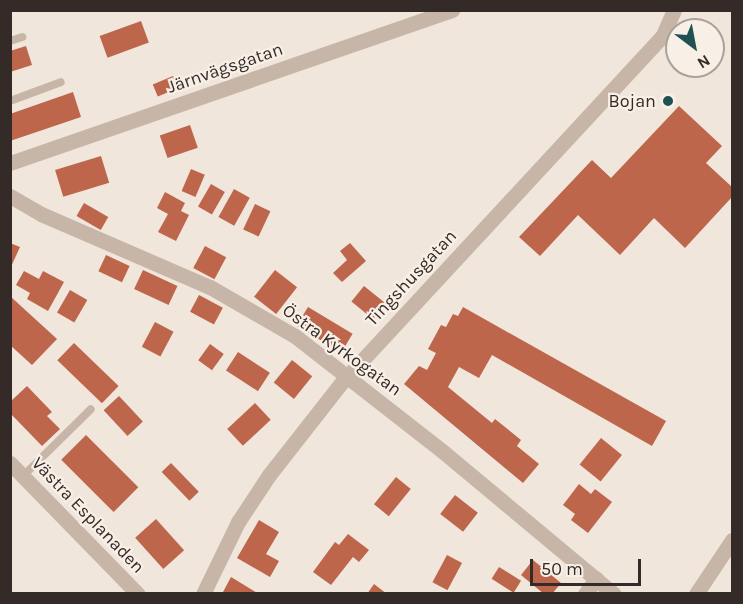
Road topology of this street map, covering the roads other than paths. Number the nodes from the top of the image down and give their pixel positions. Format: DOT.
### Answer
graph roads {
  1 [pos="452,10"];
  2 [pos="674,10"];
  3 [pos="22,37"];
  4 [pos="10,41"];
  5 [pos="62,82"];
  6 [pos="10,102"];
  7 [pos="10,164"];
  8 [pos="10,196"];
  9 [pos="347,376"];
  10 [pos="91,409"];
  11 [pos="10,463"];
  12 [pos="23,476"];
  13 [pos="732,540"];
  14 [pos="596,579"];
  15 [pos="138,594"];
  16 [pos="203,594"];
  17 [pos="585,594"];
  18 [pos="614,594"];
  19 [pos="696,594"];
  1 -- 7 [label="street, Järnvägsgatan"];
  2 -- 9 [label="street, Tingshusgatan"];
  3 -- 4 [label="lane"];
  5 -- 6 [label="lane"];
  8 -- 9 [label="street, Östra Kyrkogatan"];
  9 -- 14 [label="street, Östra Kyrkogatan"];
  9 -- 16 [label="street, Tingshusgatan"];
  10 -- 12 [label="lane"];
  11 -- 12 [label="street, Västra Esplanaden"];
  12 -- 15 [label="street, Västra Esplanaden"];
  13 -- 19 [label="street"];
  14 -- 17 [label="street"];
  14 -- 18 [label="street, Östra Kyrkogatan"];
}
